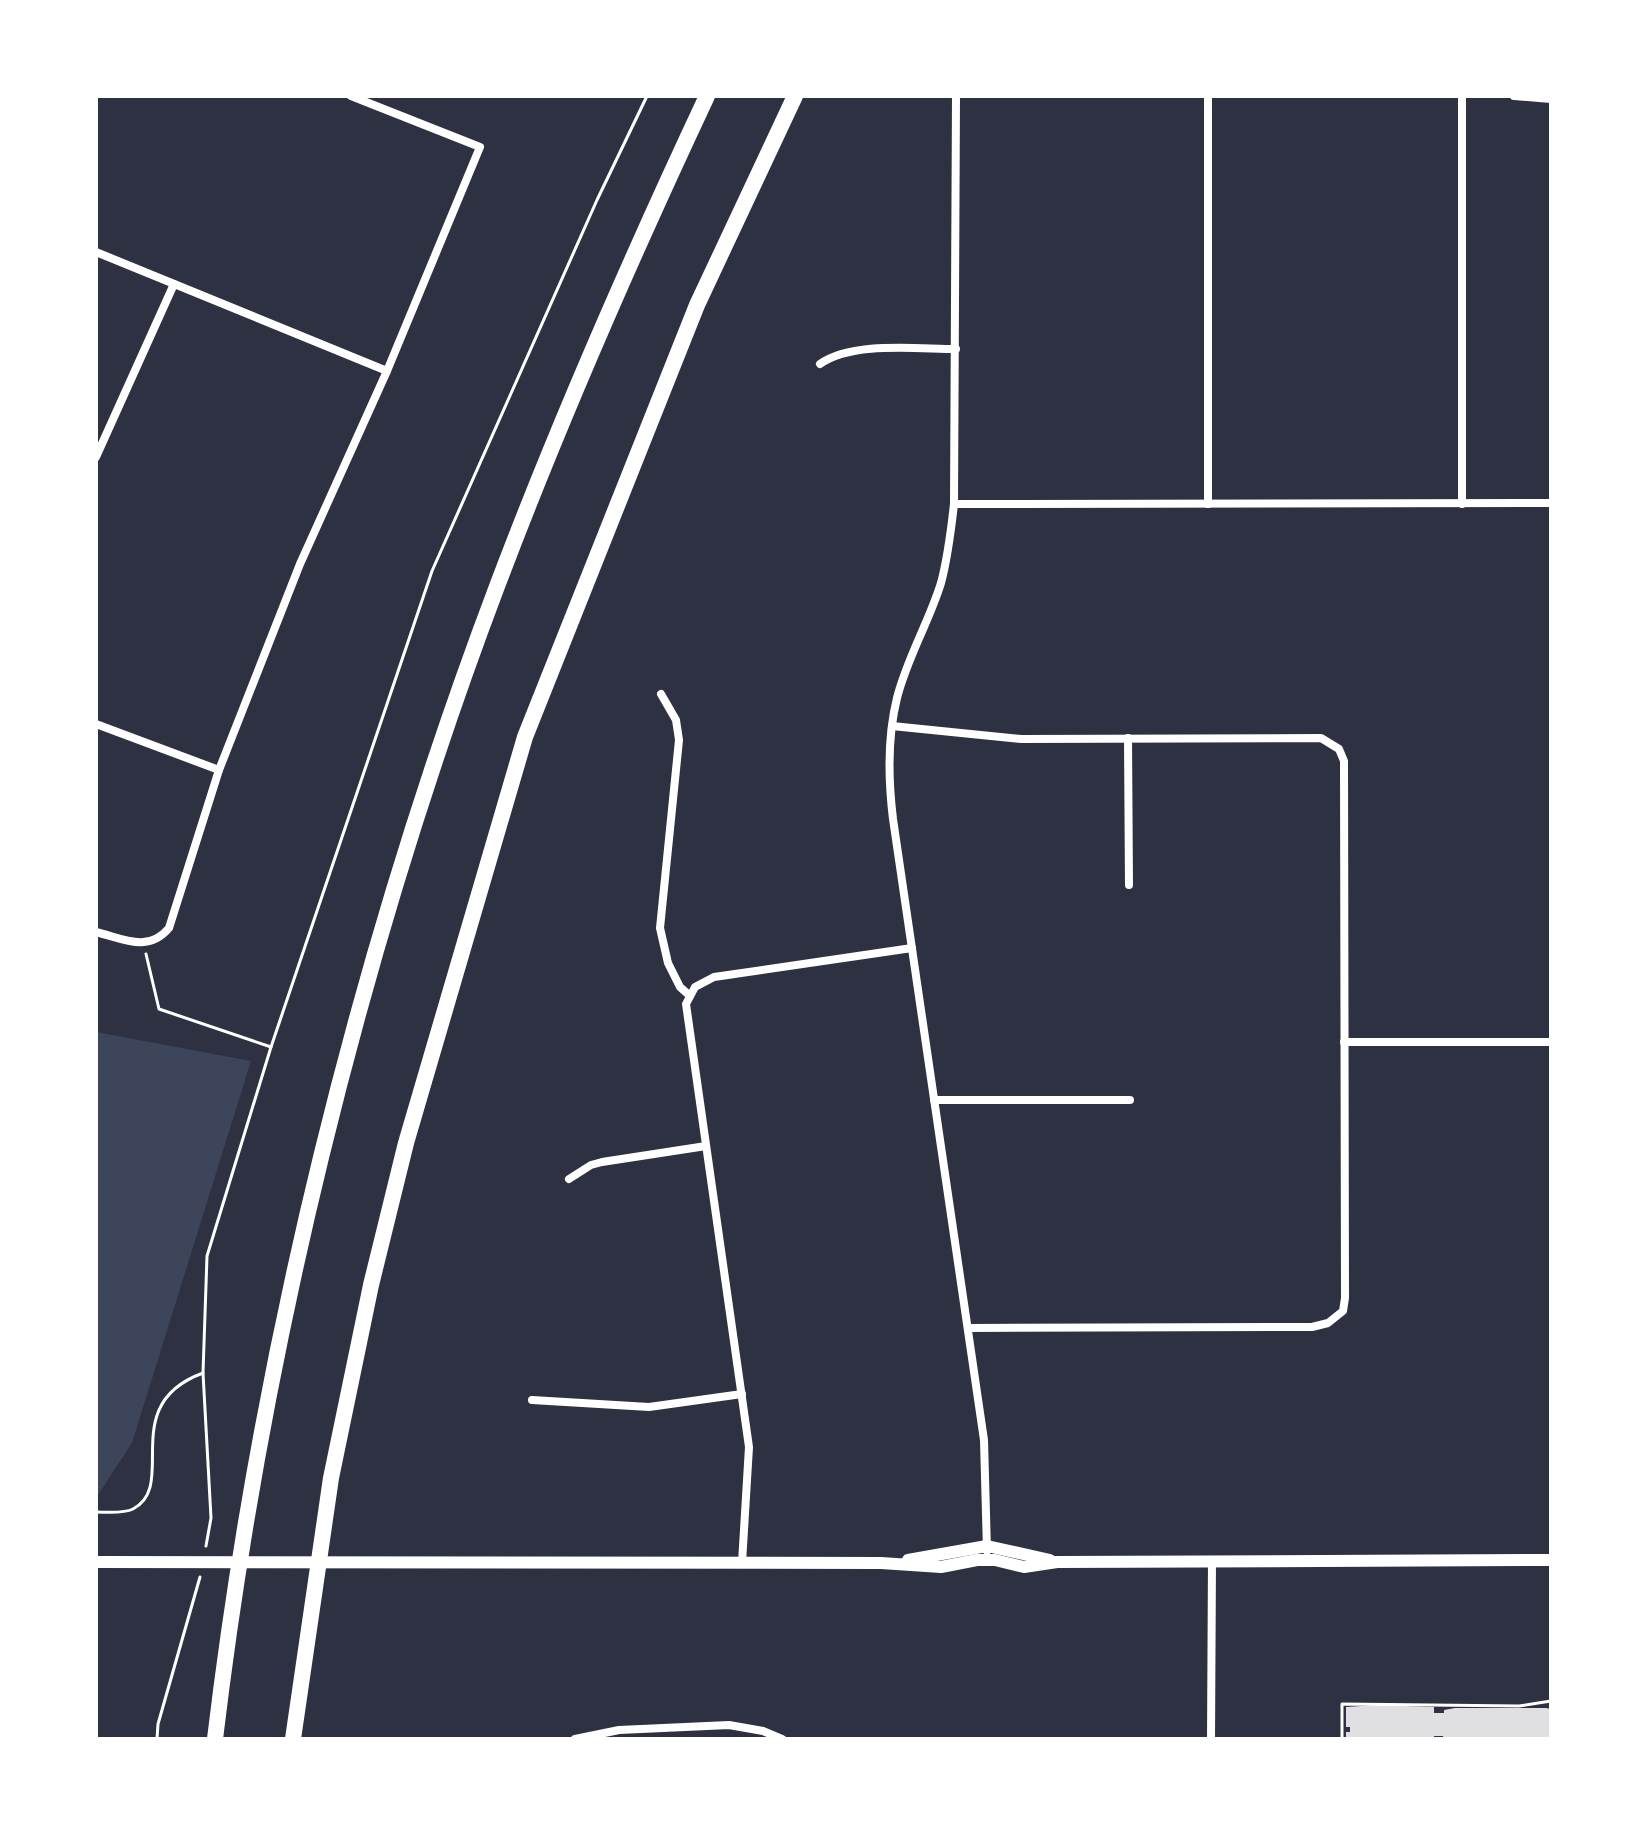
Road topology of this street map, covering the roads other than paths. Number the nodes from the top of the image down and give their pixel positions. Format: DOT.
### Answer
graph roads {
  1 [pos="351,96"];
  2 [pos="707,96"];
  3 [pos="795,96"];
  4 [pos="956,96"];
  5 [pos="1208,96"];
  6 [pos="1462,96"];
  7 [pos="1514,96"];
  8 [pos="1551,99"];
  9 [pos="96,252"];
  10 [pos="174,284"];
  11 [pos="956,349"];
  12 [pos="820,364"];
  13 [pos="387,371"];
  14 [pos="96,457"];
  15 [pos="1551,503"];
  16 [pos="954,504"];
  17 [pos="1208,504"];
  18 [pos="1462,504"];
  19 [pos="661,694"];
  20 [pos="96,724"];
  21 [pos="892,726"];
  22 [pos="1128,738"];
  23 [pos="219,770"];
  24 [pos="1129,885"];
  25 [pos="96,932"];
  26 [pos="912,948"];
  27 [pos="689,995"];
  28 [pos="1344,1042"];
  29 [pos="1551,1042"];
  30 [pos="934,1100"];
  31 [pos="1130,1100"];
  32 [pos="706,1146"];
  33 [pos="569,1179"];
  34 [pos="968,1328"];
  35 [pos="742,1394"];
  36 [pos="532,1400"];
  37 [pos="986,1553"];
  38 [pos="1551,1560"];
  39 [pos="1212,1561"];
  40 [pos="96,1562"];
  41 [pos="742,1563"];
  42 [pos="689,1726"];
  43 [pos="215,1739"];
  44 [pos="293,1739"];
  45 [pos="575,1739"];
  46 [pos="689,1739"];
  47 [pos="782,1739"];
  48 [pos="1211,1739"];
  1 -- 13 [label="street"];
  2 -- 43 [label="highway"];
  3 -- 44 [label="highway"];
  4 -- 11 [label="street"];
  5 -- 17 [label="street"];
  6 -- 18 [label="street"];
  7 -- 8 [label="street"];
  9 -- 10 [label="street"];
  10 -- 13 [label="street"];
  10 -- 14 [label="street"];
  11 -- 12 [label="street"];
  11 -- 16 [label="street"];
  13 -- 23 [label="street"];
  15 -- 18 [label="street"];
  16 -- 17 [label="street"];
  16 -- 21 [label="street"];
  17 -- 18 [label="street"];
  19 -- 27 [label="street"];
  20 -- 23 [label="street"];
  21 -- 22 [label="street"];
  21 -- 26 [label="street"];
  22 -- 24 [label="street"];
  22 -- 28 [label="street"];
  23 -- 25 [label="street"];
  26 -- 27 [label="street"];
  26 -- 30 [label="street"];
  27 -- 32 [label="street"];
  28 -- 29 [label="street"];
  28 -- 34 [label="street"];
  30 -- 31 [label="street"];
  30 -- 34 [label="street"];
  32 -- 33 [label="street"];
  32 -- 35 [label="street"];
  34 -- 37 [label="street"];
  35 -- 36 [label="street"];
  35 -- 41 [label="street"];
  37 -- 39 [label="main road"];
  37 -- 41 [label="main road"];
  38 -- 39 [label="main road"];
  39 -- 48 [label="street"];
  40 -- 41 [label="main road"];
  42 -- 45 [label="street"];
  42 -- 46 [label="street"];
  42 -- 47 [label="street"];
}
